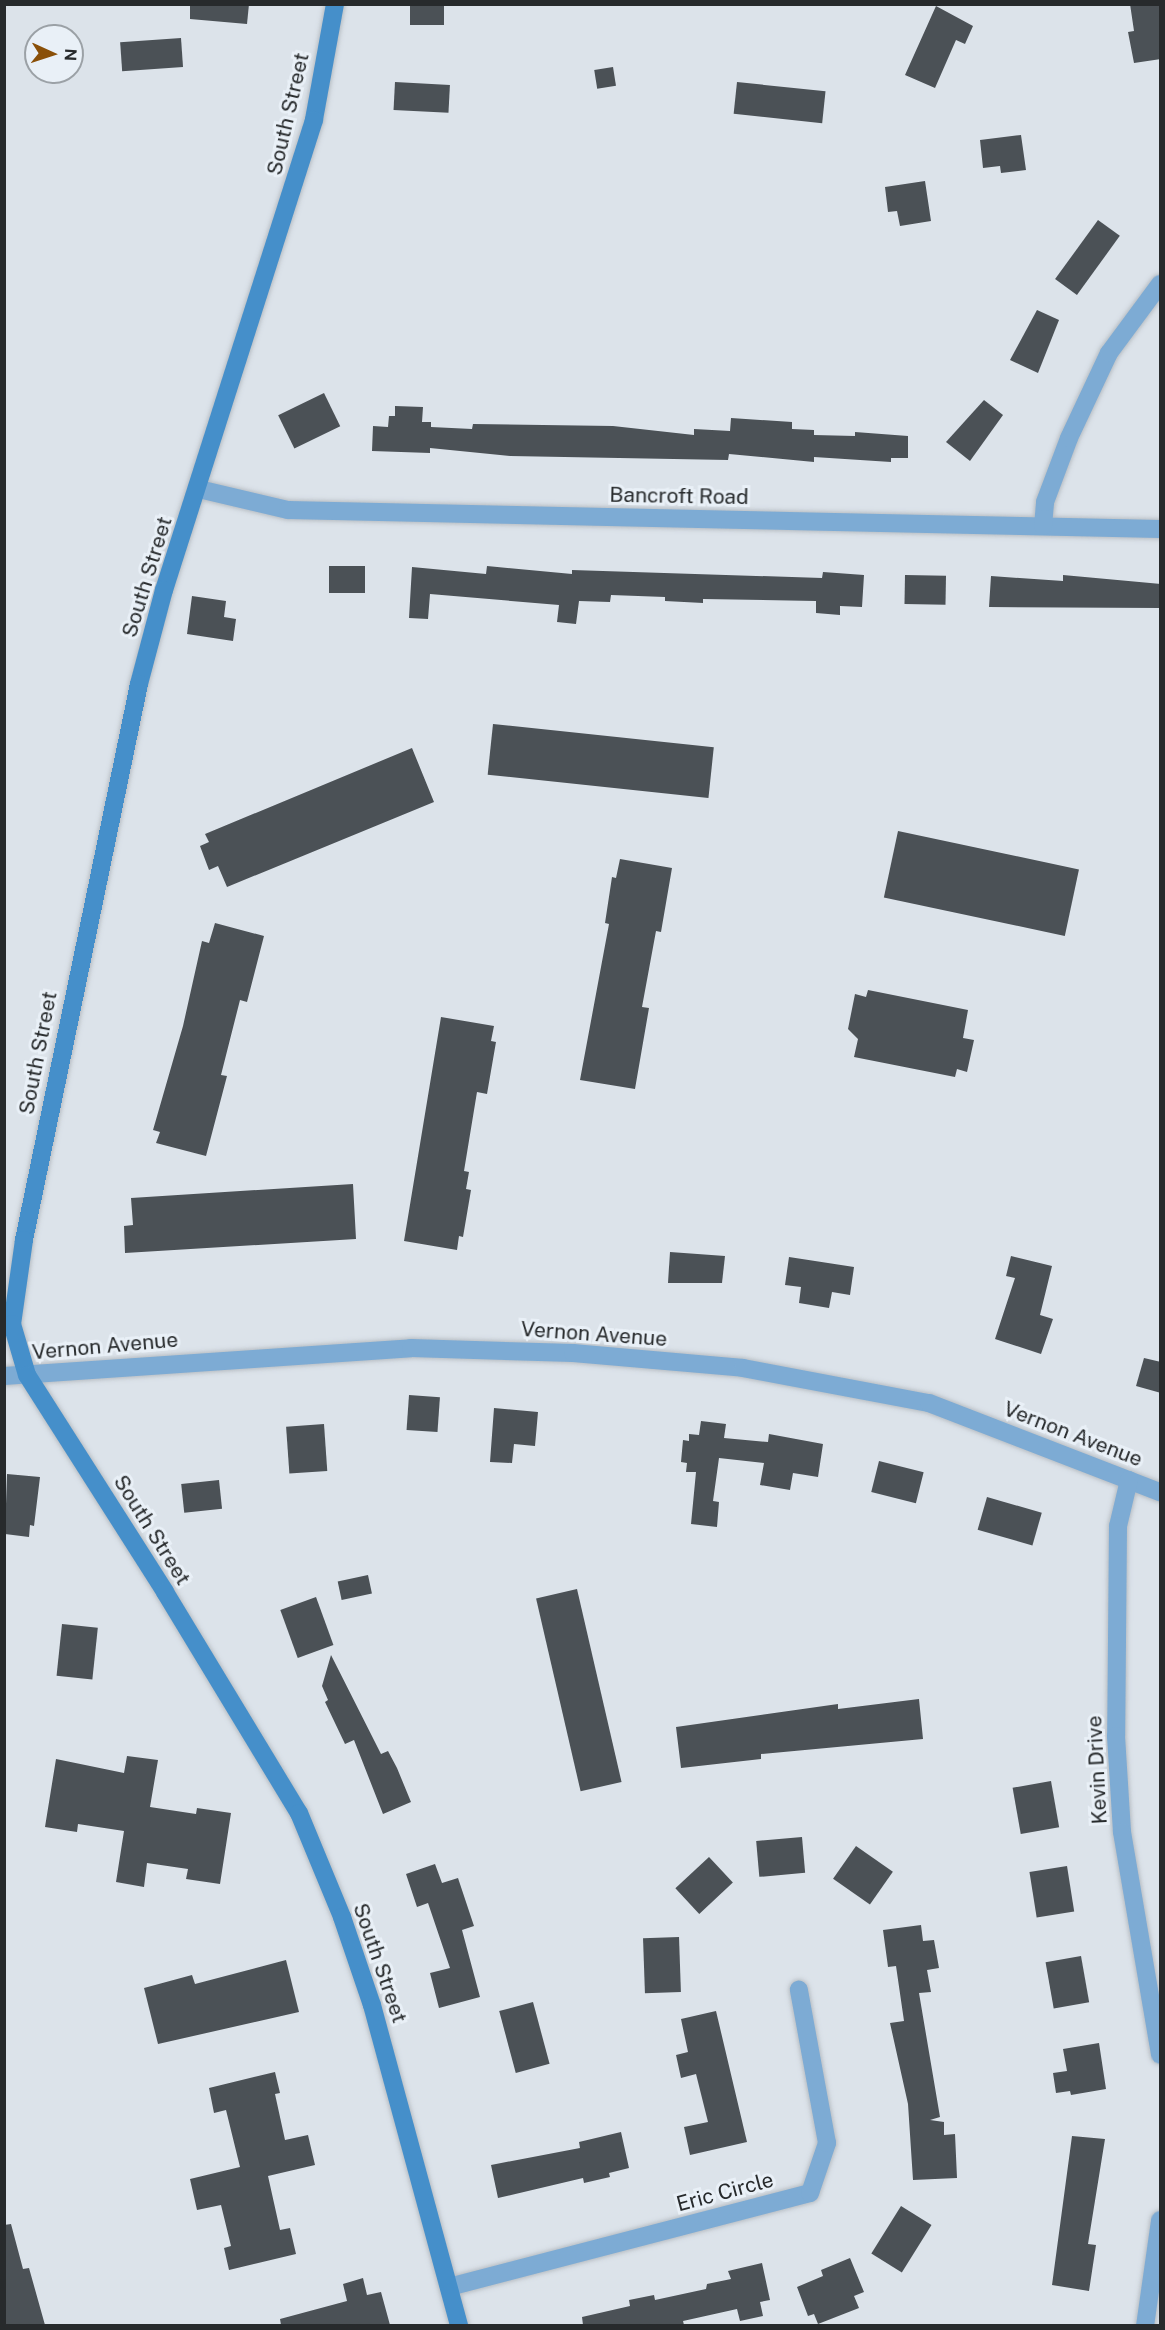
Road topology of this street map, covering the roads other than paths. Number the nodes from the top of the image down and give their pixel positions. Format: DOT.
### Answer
graph roads {
  1 [pos="334,4"];
  2 [pos="1161,284"];
  3 [pos="199,489"];
  4 [pos="1043,526"];
  5 [pos="1161,530"];
  6 [pos="4,1376"];
  7 [pos="27,1376"];
  8 [pos="1129,1480"];
  9 [pos="1161,1492"];
  10 [pos="800,1990"];
  11 [pos="1161,2055"];
  12 [pos="1161,2220"];
  13 [pos="449,2287"];
  14 [pos="459,2325"];
  15 [pos="1145,2325"];
  1 -- 3 [label="street, South Street"];
  2 -- 4 [label="street"];
  3 -- 4 [label="street, Bancroft Road"];
  3 -- 7 [label="street, South Street"];
  4 -- 5 [label="street, Bancroft Road"];
  6 -- 7 [label="street, Vernon Avenue"];
  7 -- 8 [label="street, Vernon Avenue"];
  7 -- 13 [label="street, South Street"];
  8 -- 9 [label="street, Vernon Avenue"];
  8 -- 11 [label="street, Kevin Drive"];
  10 -- 13 [label="street, Eric Circle"];
  12 -- 15 [label="street"];
  13 -- 14 [label="street, South Street"];
}
